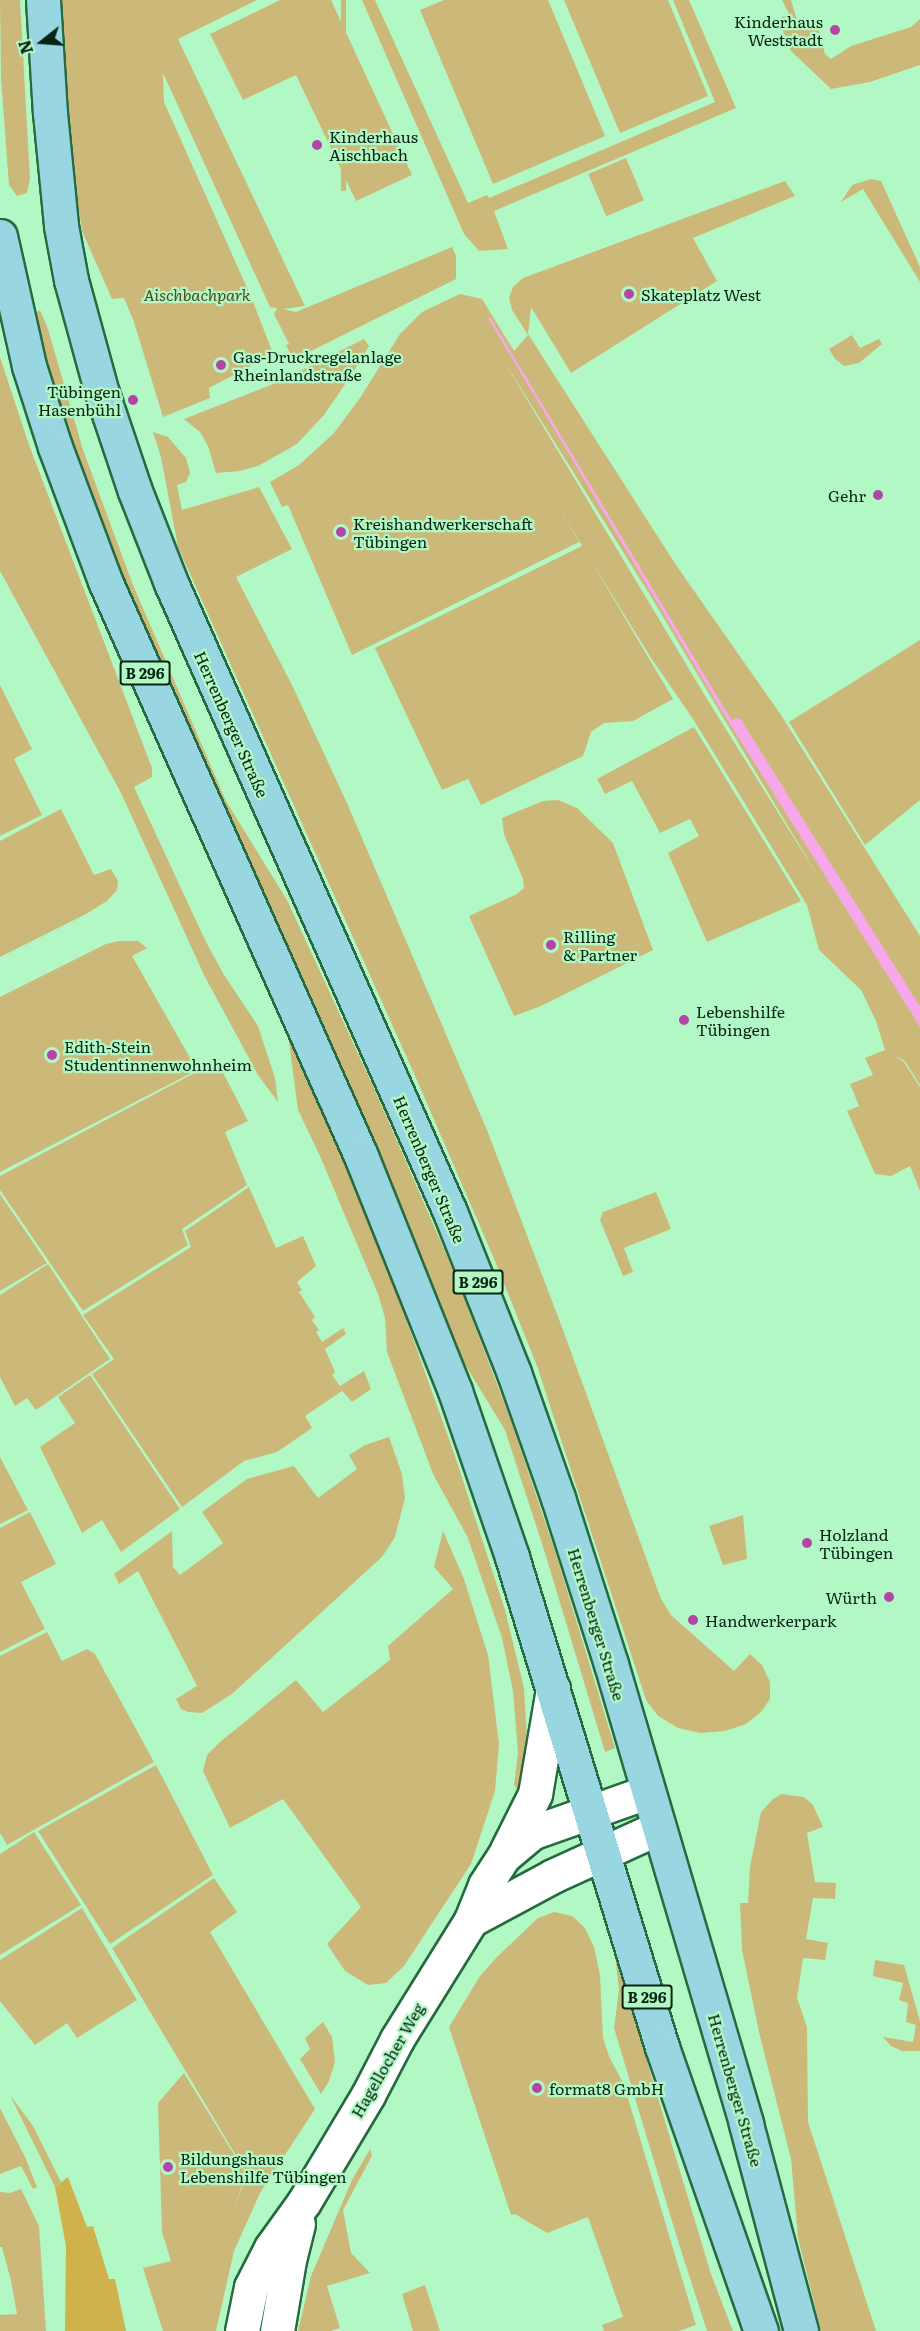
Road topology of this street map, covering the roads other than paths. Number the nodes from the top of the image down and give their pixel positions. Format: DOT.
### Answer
graph roads {
  1 [pos="43,0"];
  2 [pos="0,236"];
  3 [pos="552,1689"];
  4 [pos="647,1792"];
  5 [pos="590,1811"];
  6 [pos="658,1828"];
  7 [pos="603,1853"];
  8 [pos="504,1856"];
  9 [pos="471,1920"];
  10 [pos="304,2202"];
  11 [pos="242,2331"];
  12 [pos="277,2331"];
  13 [pos="761,2331"];
  14 [pos="801,2331"];
  1 -- 4 [label="main road, Herrenberger Straße / B 296"];
  2 -- 3 [label="main road, B 296"];
  3 -- 5 [label="main road, B 296"];
  3 -- 8 [label="street"];
  4 -- 5 [label="street, Hagellocher Weg"];
  4 -- 6 [label="main road, Herrenberger Straße / B 296"];
  5 -- 7 [label="main road, B 296"];
  5 -- 8 [label="street, Hagellocher Weg"];
  6 -- 7 [label="street"];
  6 -- 14 [label="main road, Herrenberger Straße / B 296"];
  7 -- 9 [label="street"];
  7 -- 13 [label="main road, B 296"];
  8 -- 9 [label="street, Hagellocher Weg"];
  9 -- 10 [label="street, Hagellocher Weg"];
  10 -- 11 [label="street, Hagellocher Weg"];
  10 -- 12 [label="street, Hagellocher Weg"];
}
